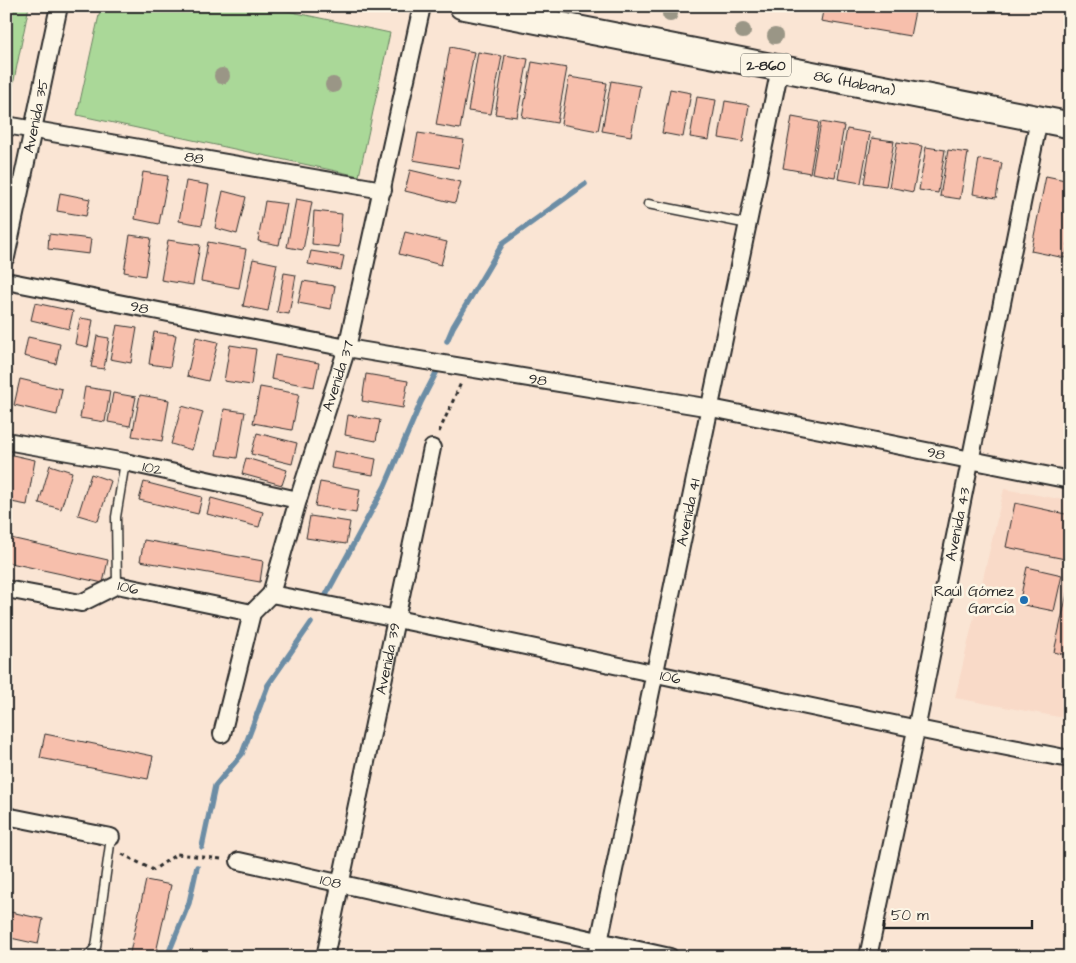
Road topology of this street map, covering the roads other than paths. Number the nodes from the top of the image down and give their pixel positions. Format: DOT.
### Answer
graph roads {
  1 [pos="59,6"];
  2 [pos="422,6"];
  3 [pos="462,6"];
  4 [pos="780,68"];
  5 [pos="1039,119"];
  6 [pos="6,124"];
  7 [pos="1070,125"];
  8 [pos="34,130"];
  9 [pos="383,190"];
  10 [pos="648,204"];
  11 [pos="748,224"];
  12 [pos="6,257"];
  13 [pos="6,281"];
  14 [pos="347,348"];
  15 [pos="710,408"];
  16 [pos="6,440"];
  17 [pos="432,448"];
  18 [pos="971,460"];
  19 [pos="125,462"];
  20 [pos="1070,480"];
  21 [pos="298,500"];
  22 [pos="117,585"];
  23 [pos="6,589"];
  24 [pos="271,594"];
  25 [pos="252,613"];
  26 [pos="398,618"];
  27 [pos="653,674"];
  28 [pos="916,730"];
  29 [pos="222,734"];
  30 [pos="1070,759"];
  31 [pos="6,816"];
  32 [pos="111,837"];
  33 [pos="239,861"];
  34 [pos="340,883"];
  35 [pos="598,950"];
  36 [pos="87,957"];
  37 [pos="325,957"];
  38 [pos="670,957"];
  39 [pos="868,957"];
  1 -- 8 [label="street, Avenida 35"];
  2 -- 9 [label="street, Avenida 37"];
  3 -- 4 [label="main road, 86 (Habana) / 2-860"];
  4 -- 5 [label="main road, 86 (Habana) / 2-860"];
  4 -- 11 [label="street, Avenida 41"];
  5 -- 7 [label="main road, 86 (Habana) / 2-860"];
  5 -- 18 [label="street, Avenida 43"];
  6 -- 8 [label="street, 88"];
  8 -- 9 [label="street, 88"];
  8 -- 12 [label="street, Avenida 35"];
  9 -- 14 [label="street, Avenida 37"];
  10 -- 11 [label="lane"];
  11 -- 15 [label="street, Avenida 41"];
  13 -- 14 [label="street, 98"];
  14 -- 15 [label="street, 98"];
  14 -- 21 [label="street, Avenida 37"];
  15 -- 18 [label="street, 98"];
  15 -- 27 [label="street, Avenida 41"];
  16 -- 19 [label="street, 102"];
  17 -- 26 [label="street, Avenida 39"];
  18 -- 20 [label="street, 98"];
  18 -- 28 [label="street, Avenida 43"];
  19 -- 21 [label="street, 102"];
  19 -- 22 [label="lane"];
  21 -- 24 [label="street, Avenida 37"];
  22 -- 23 [label="street, 106"];
  22 -- 25 [label="street, 106"];
  24 -- 25 [label="street, Avenida 37"];
  24 -- 26 [label="street, 106"];
  25 -- 29 [label="street"];
  26 -- 27 [label="street, 106"];
  26 -- 34 [label="street, Avenida 39"];
  27 -- 28 [label="street, 106"];
  27 -- 35 [label="street, Avenida 41"];
  28 -- 30 [label="street, 106"];
  28 -- 39 [label="street, Avenida 43"];
  31 -- 32 [label="street"];
  32 -- 36 [label="lane"];
  33 -- 34 [label="street, 108"];
  34 -- 35 [label="street, 108"];
  34 -- 37 [label="street, Avenida 39"];
  35 -- 38 [label="street, 108"];
}
